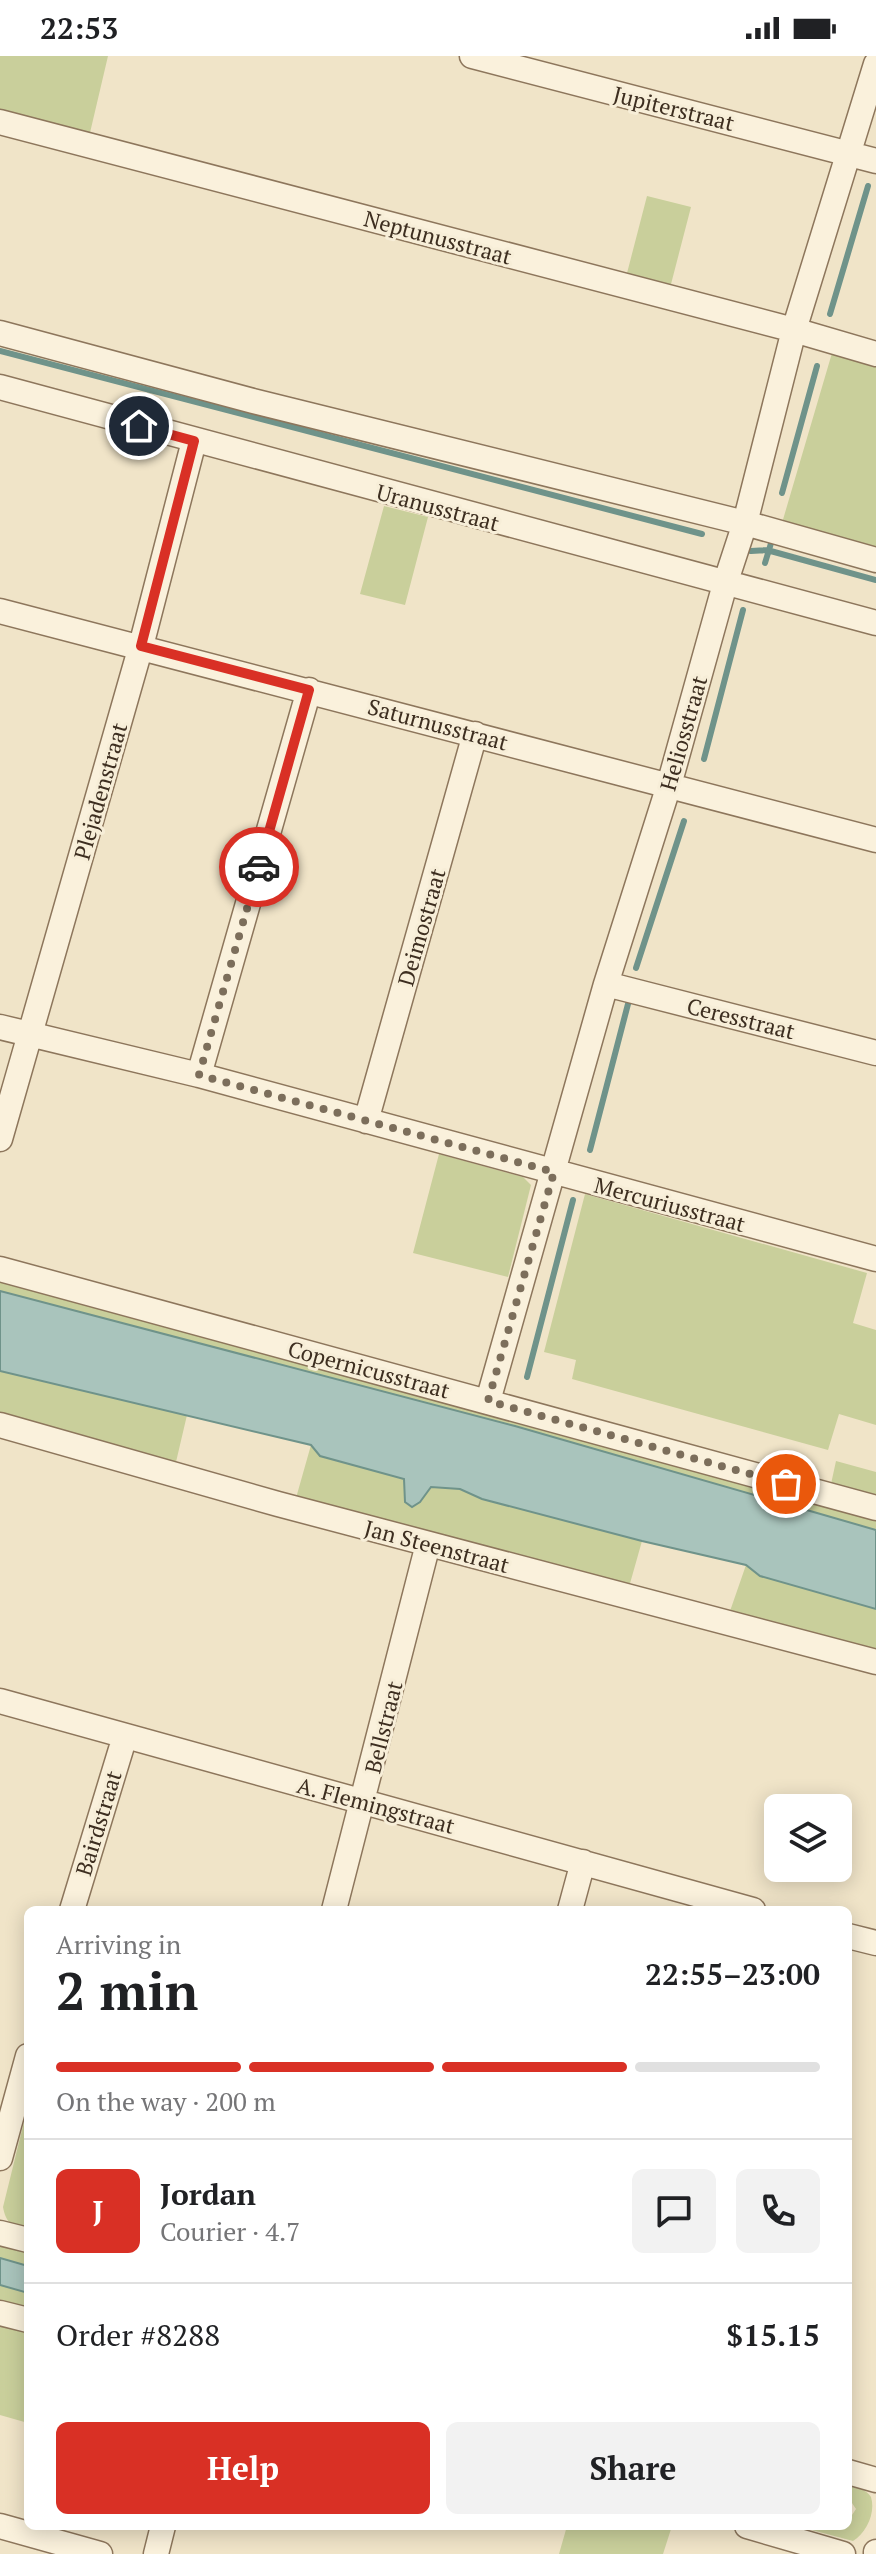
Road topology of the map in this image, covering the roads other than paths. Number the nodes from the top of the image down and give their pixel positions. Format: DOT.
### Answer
graph roads {
  1 [pos="472,56"];
  2 [pos="876,64"];
  3 [pos="0,122"];
  4 [pos="848,153"];
  5 [pos="876,161"];
  6 [pos="794,330"];
  7 [pos="0,333"];
  8 [pos="876,354"];
  9 [pos="0,387"];
  10 [pos="194,441"];
  11 [pos="745,523"];
  12 [pos="876,560"];
  13 [pos="725,584"];
  14 [pos="0,611"];
  15 [pos="876,623"];
  16 [pos="141,646"];
  17 [pos="309,690"];
  18 [pos="475,734"];
  19 [pos="669,785"];
  20 [pos="876,840"];
  21 [pos="606,984"];
  22 [pos="0,1027"];
  23 [pos="30,1035"];
  24 [pos="876,1053"];
  25 [pos="199,1075"];
  26 [pos="366,1121"];
  27 [pos="0,1139"];
  28 [pos="554,1172"];
  29 [pos="876,1259"];
  30 [pos="0,1269"];
  31 [pos="488,1401"];
  32 [pos="0,1425"];
  33 [pos="876,1508"];
  34 [pos="428,1544"];
  35 [pos="876,1662"];
  36 [pos="0,1701"];
  37 [pos="125,1736"];
  38 [pos="364,1802"];
  39 [pos="583,1862"];
  40 [pos="73,1906"];
  41 [pos="335,1906"];
  42 [pos="571,1906"];
  43 [pos="739,1906"];
  44 [pos="852,1937"];
  45 [pos="876,1943"];
  46 [pos="24,2071"];
  47 [pos="0,2158"];
  48 [pos="0,2233"];
  49 [pos="24,2239"];
  50 [pos="0,2313"];
  51 [pos="24,2319"];
  52 [pos="852,2473"];
  53 [pos="876,2480"];
  54 [pos="0,2526"];
  55 [pos="162,2530"];
  56 [pos="761,2530"];
  57 [pos="100,2554"];
  58 [pos="156,2554"];
  59 [pos="843,2554"];
  1 -- 4 [label="street, Jupiterstraat"];
  2 -- 4 [label="street, Heliosstraat"];
  3 -- 6 [label="street, Neptunusstraat"];
  4 -- 5 [label="street, Jupiterstraat"];
  4 -- 6 [label="street, Heliosstraat"];
  6 -- 8 [label="street, Neptunusstraat"];
  6 -- 11 [label="street, Heliosstraat"];
  7 -- 11 [label="street"];
  9 -- 10 [label="street, Uranusstraat"];
  10 -- 13 [label="street, Uranusstraat"];
  10 -- 16 [label="street, Plejadenstraat"];
  11 -- 12 [label="street"];
  11 -- 13 [label="street, Heliosstraat"];
  13 -- 15 [label="street, Uranusstraat"];
  13 -- 19 [label="street, Heliosstraat"];
  14 -- 16 [label="street, Saturnusstraat"];
  16 -- 17 [label="street, Saturnusstraat"];
  16 -- 23 [label="street, Plejadenstraat"];
  17 -- 18 [label="street, Saturnusstraat"];
  17 -- 25 [label="street"];
  18 -- 19 [label="street, Saturnusstraat"];
  18 -- 26 [label="street, Deimostraat"];
  19 -- 20 [label="street, Saturnusstraat"];
  19 -- 21 [label="street, Heliosstraat"];
  21 -- 24 [label="street, Ceresstraat"];
  21 -- 28 [label="street, Heliosstraat"];
  22 -- 23 [label="street, Mercuriusstraat"];
  23 -- 25 [label="street, Mercuriusstraat"];
  23 -- 27 [label="street, Plejadenstraat"];
  25 -- 26 [label="street, Mercuriusstraat"];
  26 -- 28 [label="street, Mercuriusstraat"];
  28 -- 29 [label="street, Mercuriusstraat"];
  28 -- 31 [label="street, Heliosstraat"];
  30 -- 31 [label="street, Copernicusstraat"];
  31 -- 33 [label="street, Copernicusstraat"];
  32 -- 34 [label="street, Jan Steenstraat"];
  34 -- 35 [label="street, Jan Steenstraat"];
  34 -- 38 [label="street, Bellstraat"];
  36 -- 37 [label="street, A. Flemingstraat"];
  37 -- 38 [label="street, A. Flemingstraat"];
  37 -- 40 [label="street, Bairdstraat"];
  38 -- 39 [label="street, A. Flemingstraat"];
  38 -- 41 [label="street, Bellstraat"];
  39 -- 42 [label="street"];
  39 -- 43 [label="street, A. Flemingstraat"];
  44 -- 45 [label="street"];
  46 -- 47 [label="street"];
  48 -- 49 [label="street"];
  50 -- 51 [label="street"];
  52 -- 53 [label="street"];
  54 -- 57 [label="street"];
  55 -- 58 [label="street"];
  56 -- 59 [label="street"];
}
